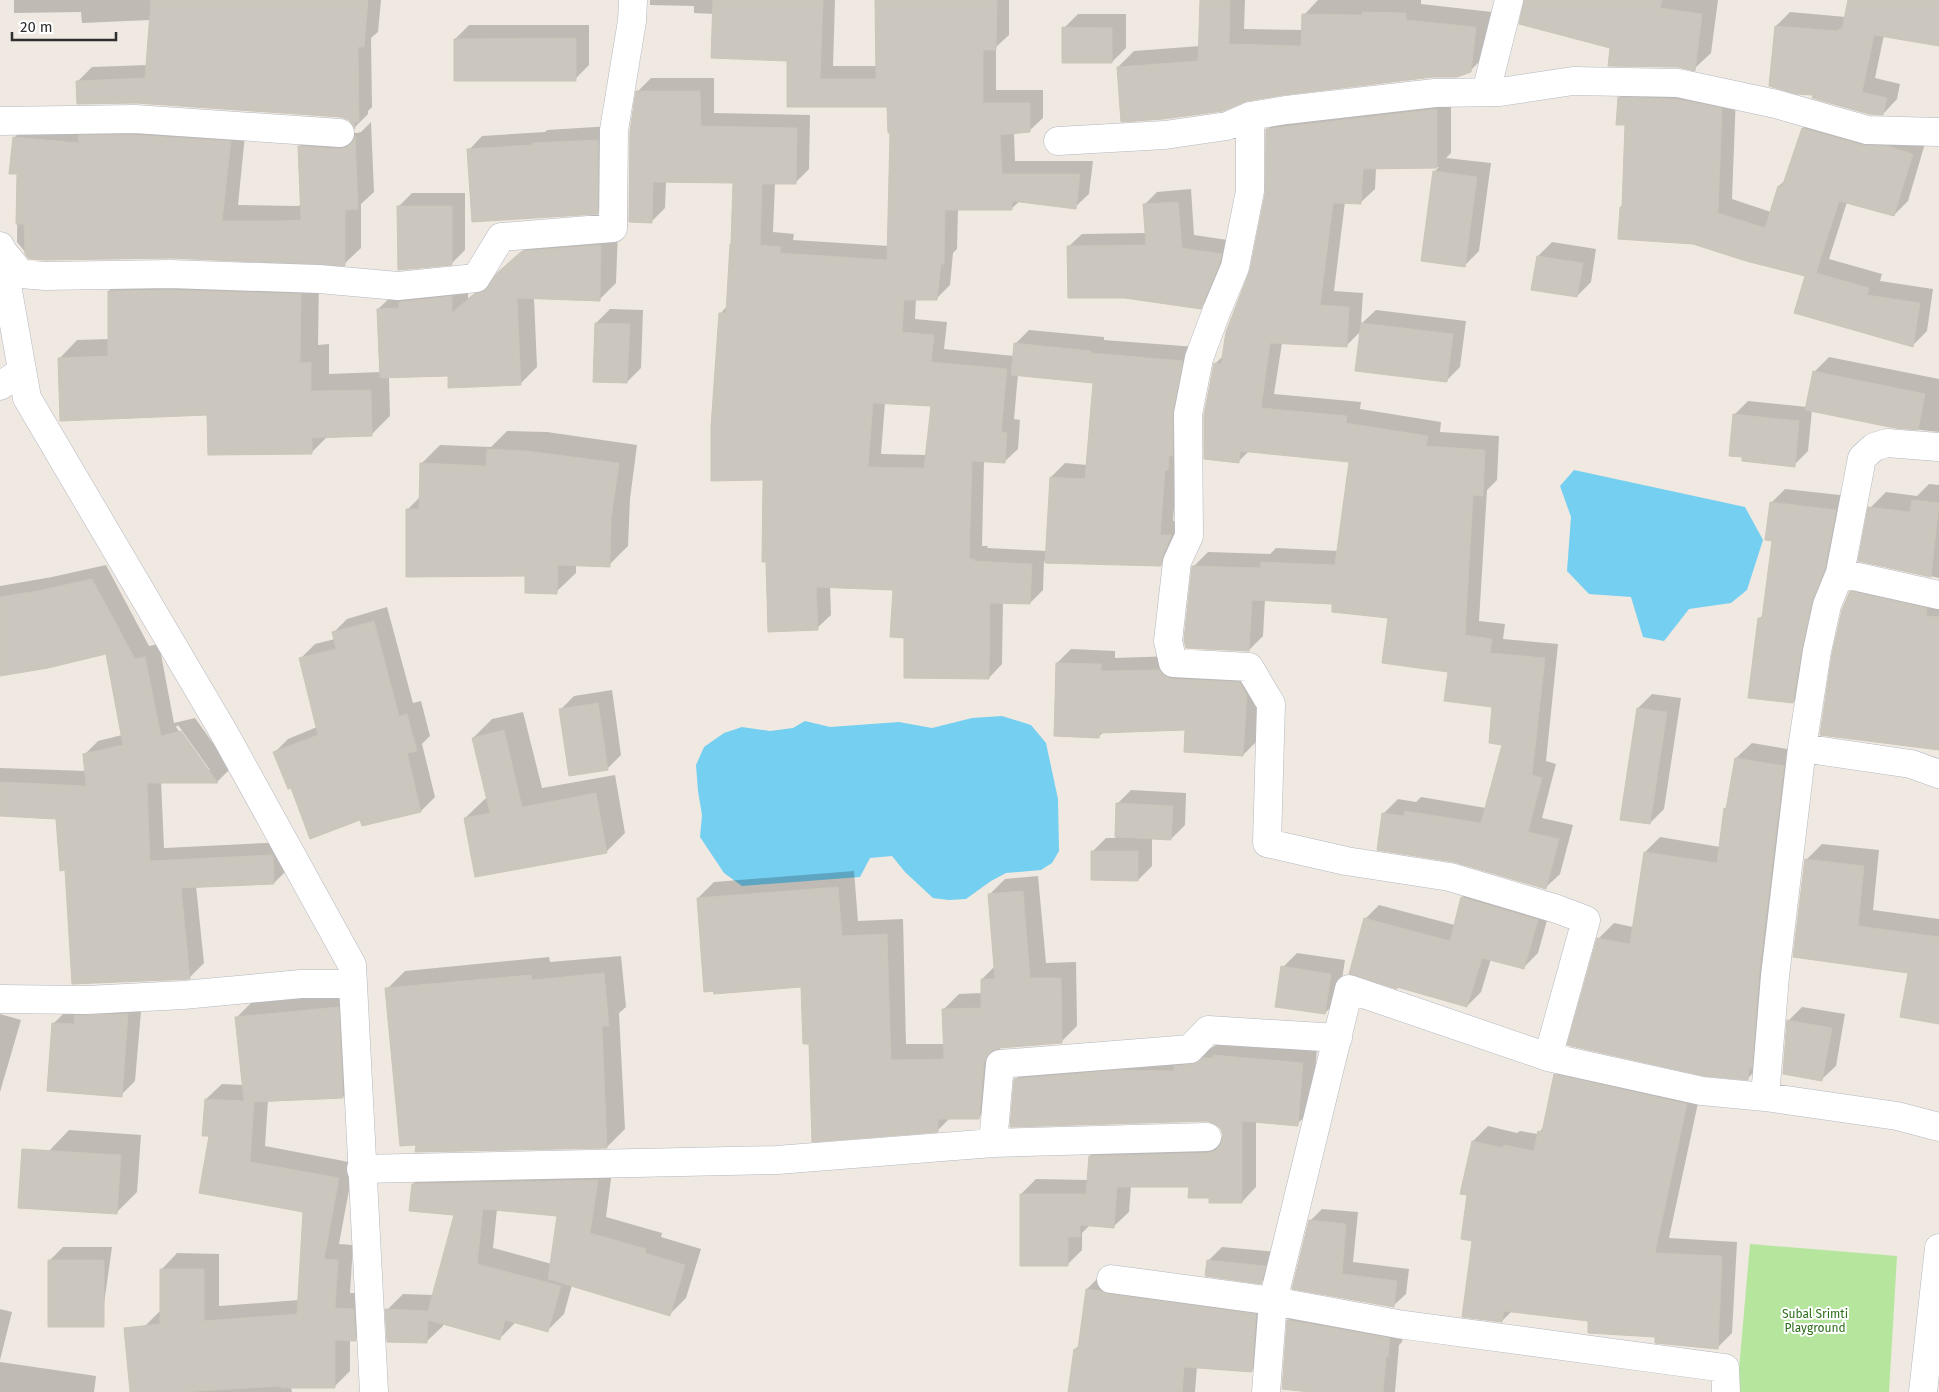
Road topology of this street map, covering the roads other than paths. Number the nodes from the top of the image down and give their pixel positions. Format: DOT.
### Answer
graph roads {
  1 [pos="633,0"];
  2 [pos="1510,0"];
  3 [pos="1486,92"];
  4 [pos="1250,116"];
  5 [pos="0,121"];
  6 [pos="1939,132"];
  7 [pos="340,133"];
  8 [pos="1058,142"];
  9 [pos="1,255"];
  10 [pos="22,372"];
  11 [pos="0,386"];
  12 [pos="1939,444"];
  13 [pos="1840,573"];
  14 [pos="1939,595"];
  15 [pos="1802,748"];
  16 [pos="1939,774"];
  17 [pos="352,984"];
  18 [pos="0,1000"];
  19 [pos="1338,1038"];
  20 [pos="1548,1057"];
  21 [pos="1765,1097"];
  22 [pos="1939,1127"];
  23 [pos="1207,1137"];
  24 [pos="993,1143"];
  25 [pos="361,1169"];
  26 [pos="1939,1248"];
  27 [pos="1111,1279"];
  28 [pos="1273,1301"];
  29 [pos="374,1392"];
  30 [pos="1266,1392"];
  31 [pos="1726,1392"];
  32 [pos="1923,1392"];
  1 -- 9 [label="street"];
  2 -- 3 [label="street"];
  3 -- 4 [label="street"];
  3 -- 6 [label="street"];
  4 -- 8 [label="street"];
  4 -- 20 [label="street"];
  5 -- 7 [label="street"];
  9 -- 10 [label="street"];
  10 -- 11 [label="street"];
  10 -- 17 [label="street"];
  12 -- 13 [label="street"];
  13 -- 14 [label="street"];
  13 -- 15 [label="street"];
  15 -- 16 [label="street"];
  15 -- 21 [label="street"];
  17 -- 18 [label="street"];
  17 -- 25 [label="street"];
  19 -- 20 [label="street"];
  19 -- 24 [label="street"];
  19 -- 28 [label="street"];
  20 -- 21 [label="street"];
  21 -- 22 [label="street"];
  23 -- 24 [label="street"];
  24 -- 25 [label="street"];
  25 -- 29 [label="street"];
  26 -- 32 [label="street"];
  27 -- 28 [label="street"];
  28 -- 30 [label="street"];
  28 -- 31 [label="street"];
}
